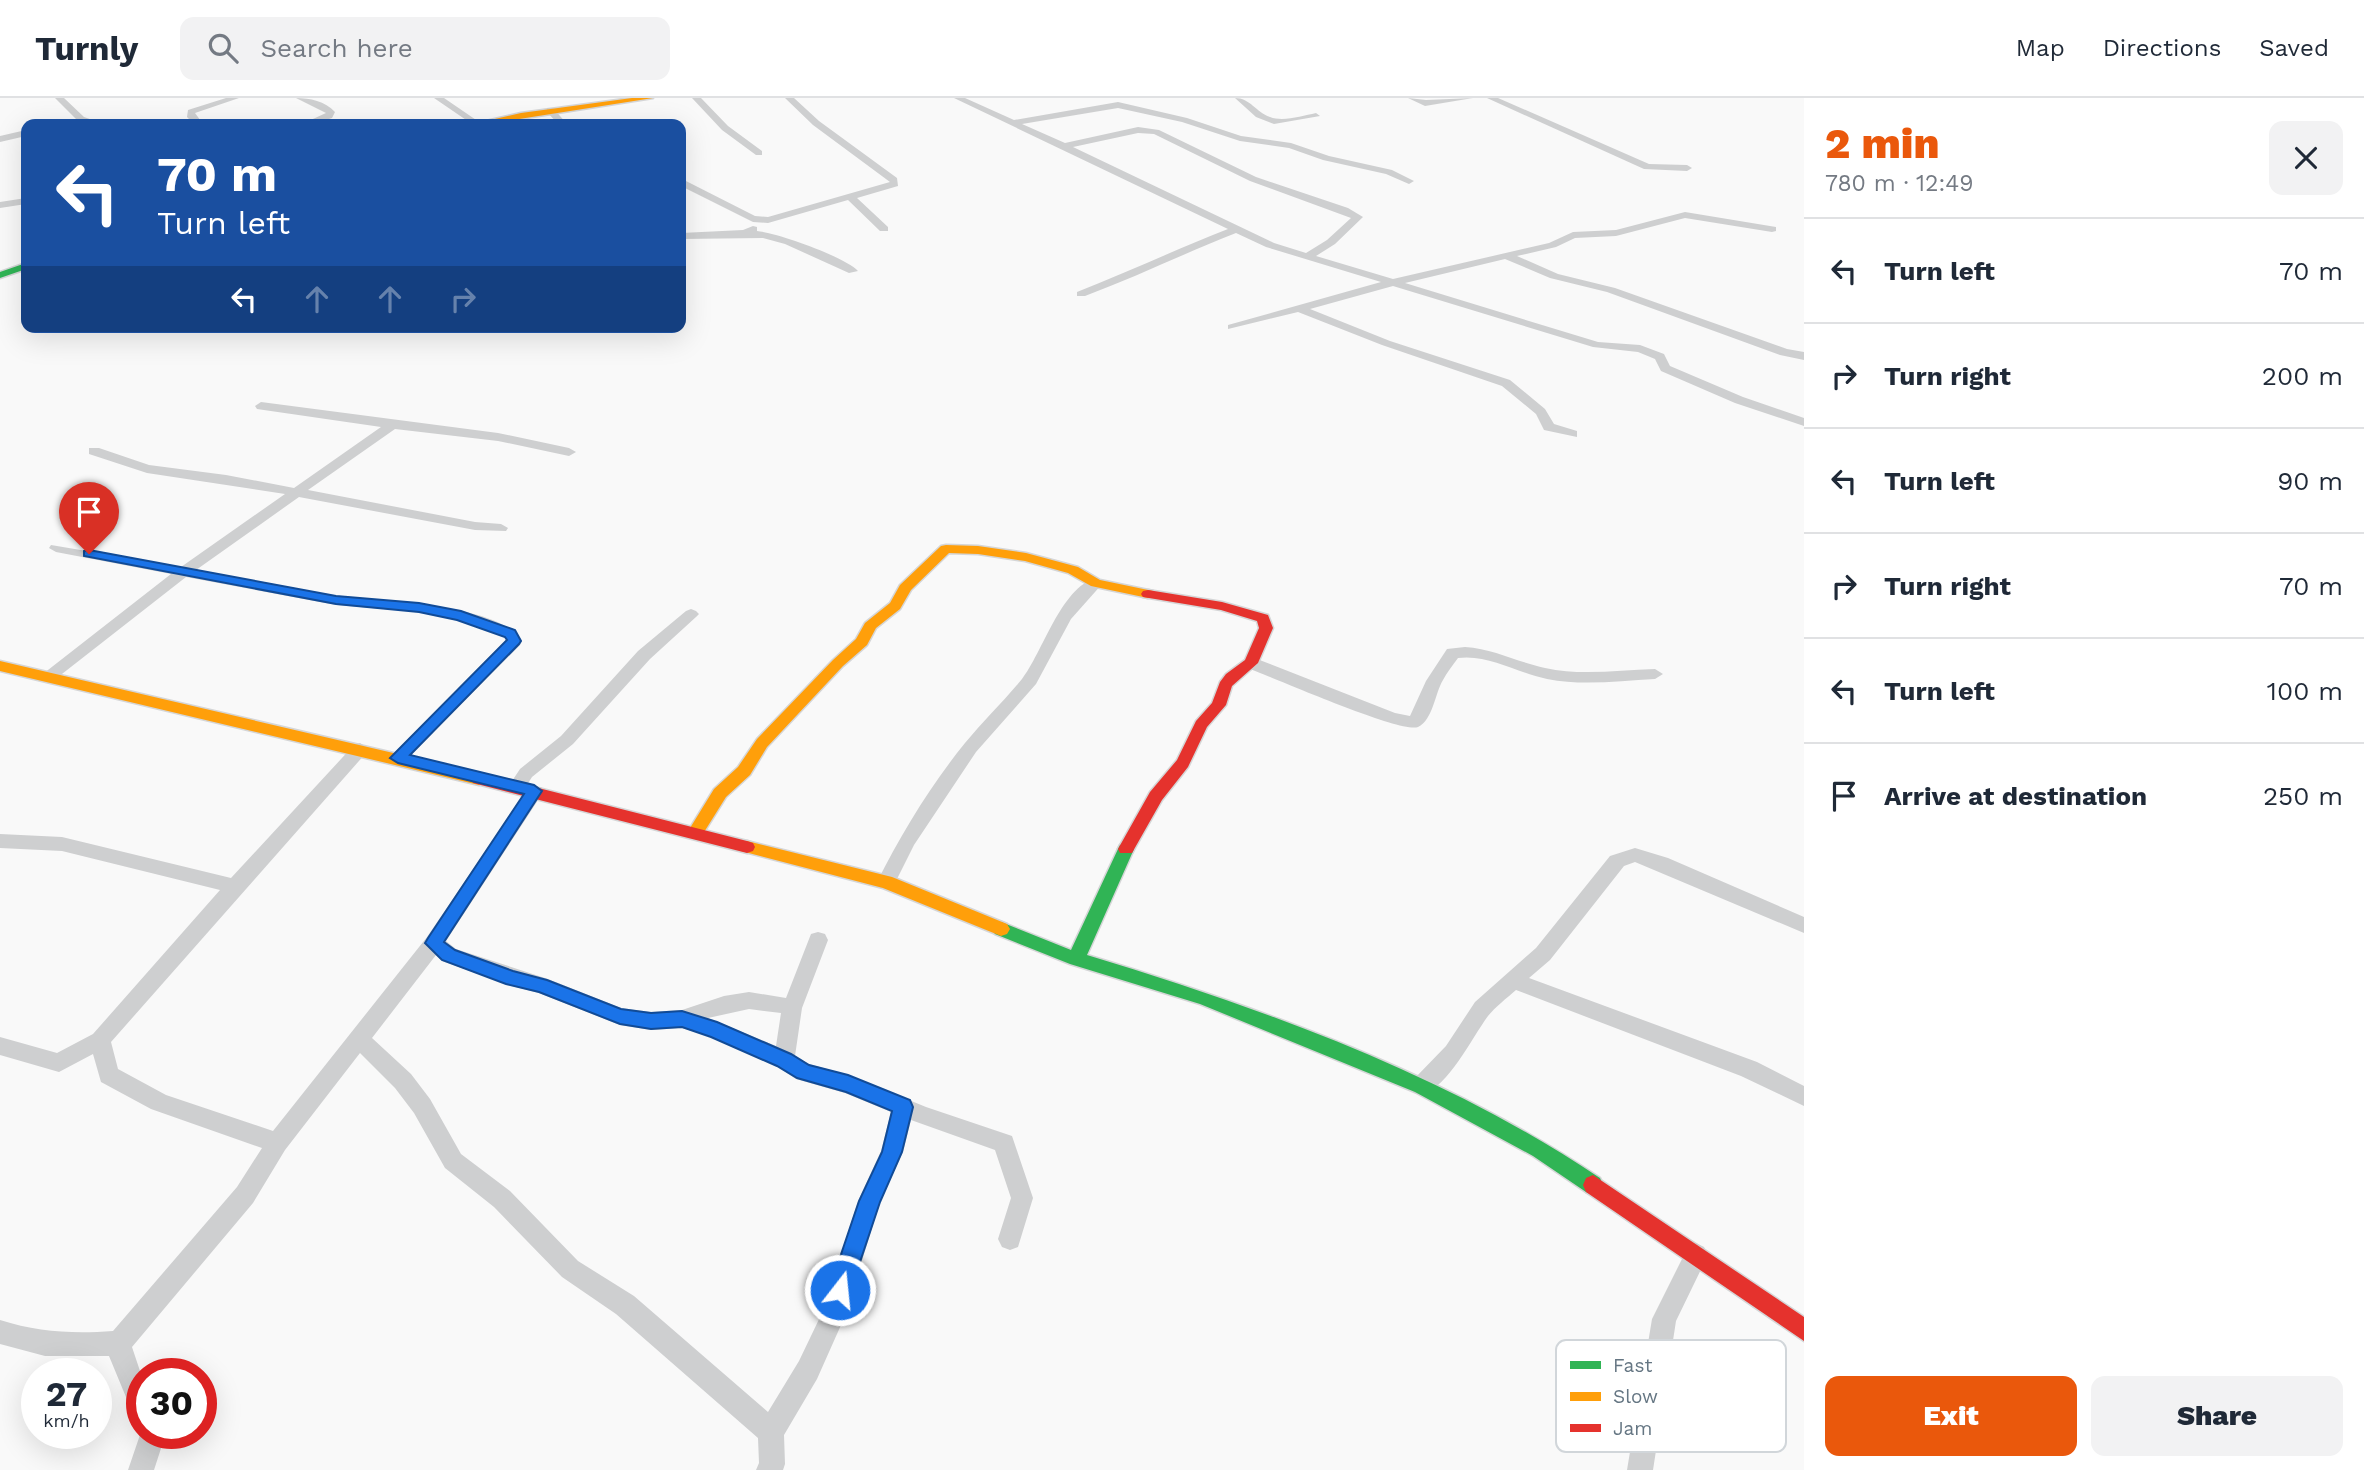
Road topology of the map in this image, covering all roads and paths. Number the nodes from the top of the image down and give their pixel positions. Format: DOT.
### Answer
graph roads {
  1 [pos="59,98"];
  2 [pos="235,98"];
  3 [pos="300,98"];
  4 [pos="438,98"];
  5 [pos="649,98"];
  6 [pos="696,98"];
  7 [pos="789,98"];
  8 [pos="982,98"];
  9 [pos="1239,98"];
  10 [pos="1412,98"];
  11 [pos="1469,98"];
  12 [pos="1491,98"];
  13 [pos="961,99"];
  14 [pos="550,110"];
  15 [pos="1315,116"];
  16 [pos="75,119"];
  17 [pos="193,119"];
  18 [pos="320,119"];
  19 [pos="470,119"];
  20 [pos="504,119"];
  21 [pos="558,119"];
  22 [pos="1016,122"];
  23 [pos="21,134"];
  24 [pos="0,139"];
  25 [pos="1065,146"];
  26 [pos="759,153"];
  27 [pos="1687,167"];
  28 [pos="1409,181"];
  29 [pos="686,185"];
  30 [pos="849,196"];
  31 [pos="21,202"];
  32 [pos="0,205"];
  33 [pos="751,226"];
  34 [pos="884,229"];
  35 [pos="1236,229"];
  36 [pos="1772,229"];
  37 [pos="686,235"];
  38 [pos="1507,256"];
  39 [pos="1306,257"];
  40 [pos="21,268"];
  41 [pos="853,271"];
  42 [pos="0,275"];
  43 [pos="1391,283"];
  44 [pos="1081,293"];
  45 [pos="1298,308"];
  46 [pos="1232,327"];
  47 [pos="1804,356"];
  48 [pos="261,406"];
  49 [pos="1804,422"];
  50 [pos="392,425"];
  51 [pos="1572,434"];
  52 [pos="94,451"];
  53 [pos="569,452"];
  54 [pos="295,494"];
  55 [pos="500,528"];
  56 [pos="56,548"];
  57 [pos="184,571"];
  58 [pos="1096,583"];
  59 [pos="691,614"];
  60 [pos="1251,663"];
  61 [pos="0,666"];
  62 [pos="1655,674"];
  63 [pos="47,677"];
  64 [pos="360,749"];
  65 [pos="398,758"];
  66 [pos="526,789"];
  67 [pos="695,833"];
  68 [pos="0,842"];
  69 [pos="886,882"];
  70 [pos="234,886"];
  71 [pos="1804,925"];
  72 [pos="818,940"];
  73 [pos="434,943"];
  74 [pos="1076,959"];
  75 [pos="1514,981"];
  76 [pos="792,1008"];
  77 [pos="682,1019"];
  78 [pos="359,1039"];
  79 [pos="100,1040"];
  80 [pos="0,1046"];
  81 [pos="784,1060"];
  82 [pos="1422,1086"];
  83 [pos="1804,1096"];
  84 [pos="903,1107"];
  85 [pos="277,1143"];
  86 [pos="1010,1239"];
  87 [pos="1696,1255"];
  88 [pos="1804,1331"];
  89 [pos="0,1332"];
  90 [pos="1661,1340"];
  91 [pos="119,1343"];
  92 [pos="126,1371"];
  93 [pos="771,1432"];
  94 [pos="148,1449"];
  95 [pos="1643,1452"];
  96 [pos="141,1470"];
  97 [pos="769,1470"];
  98 [pos="1640,1470"];
  1 -- 16 [label="street"];
  2 -- 17 [label="street"];
  3 -- 18 [label="street"];
  4 -- 19 [label="street"];
  5 -- 14 [label="street"];
  6 -- 26 [label="street"];
  7 -- 30 [label="street"];
  8 -- 13 [label="street"];
  9 -- 15 [label="street"];
  10 -- 11 [label="street"];
  12 -- 27 [label="street"];
  13 -- 22 [label="street"];
  14 -- 20 [label="street"];
  14 -- 21 [label="street"];
  22 -- 25 [label="street"];
  22 -- 28 [label="street"];
  23 -- 24 [label="street"];
  25 -- 35 [label="street"];
  25 -- 39 [label="street"];
  29 -- 33 [label="street"];
  30 -- 33 [label="street"];
  30 -- 34 [label="street"];
  31 -- 32 [label="street"];
  33 -- 37 [label="street"];
  33 -- 41 [label="street"];
  35 -- 39 [label="street"];
  35 -- 44 [label="street"];
  36 -- 38 [label="street"];
  38 -- 43 [label="street"];
  38 -- 47 [label="street"];
  39 -- 43 [label="street"];
  40 -- 42 [label="street"];
  43 -- 45 [label="street"];
  43 -- 49 [label="street"];
  45 -- 46 [label="street"];
  45 -- 51 [label="street"];
  48 -- 50 [label="street"];
  50 -- 53 [label="street"];
  50 -- 54 [label="street"];
  52 -- 54 [label="street"];
  54 -- 55 [label="street"];
  54 -- 57 [label="street"];
  56 -- 57 [label="street"];
  57 -- 63 [label="street"];
  57 -- 65 [label="street"];
  58 -- 60 [label="street"];
  58 -- 67 [label="street"];
  58 -- 69 [label="street"];
  59 -- 66 [label="street"];
  60 -- 62 [label="street"];
  60 -- 74 [label="street"];
  61 -- 63 [label="street"];
  63 -- 64 [label="street"];
  64 -- 65 [label="street"];
  64 -- 70 [label="street"];
  65 -- 66 [label="street"];
  66 -- 67 [label="street"];
  66 -- 73 [label="street"];
  67 -- 69 [label="street"];
  68 -- 70 [label="street"];
  69 -- 74 [label="street"];
  70 -- 79 [label="street"];
  71 -- 75 [label="street"];
  72 -- 76 [label="street"];
  73 -- 77 [label="street"];
  73 -- 78 [label="street"];
  74 -- 82 [label="street"];
  75 -- 82 [label="street"];
  75 -- 83 [label="street"];
  76 -- 77 [label="street"];
  76 -- 81 [label="street"];
  77 -- 81 [label="street"];
  78 -- 85 [label="street"];
  78 -- 93 [label="street"];
  79 -- 80 [label="street"];
  79 -- 85 [label="street"];
  81 -- 84 [label="street"];
  82 -- 87 [label="street"];
  84 -- 86 [label="street"];
  84 -- 93 [label="street"];
  85 -- 91 [label="street"];
  87 -- 88 [label="street"];
  87 -- 90 [label="street"];
  89 -- 91 [label="street"];
  91 -- 92 [label="street"];
  93 -- 97 [label="street"];
  94 -- 96 [label="street"];
  95 -- 98 [label="street"];
}
